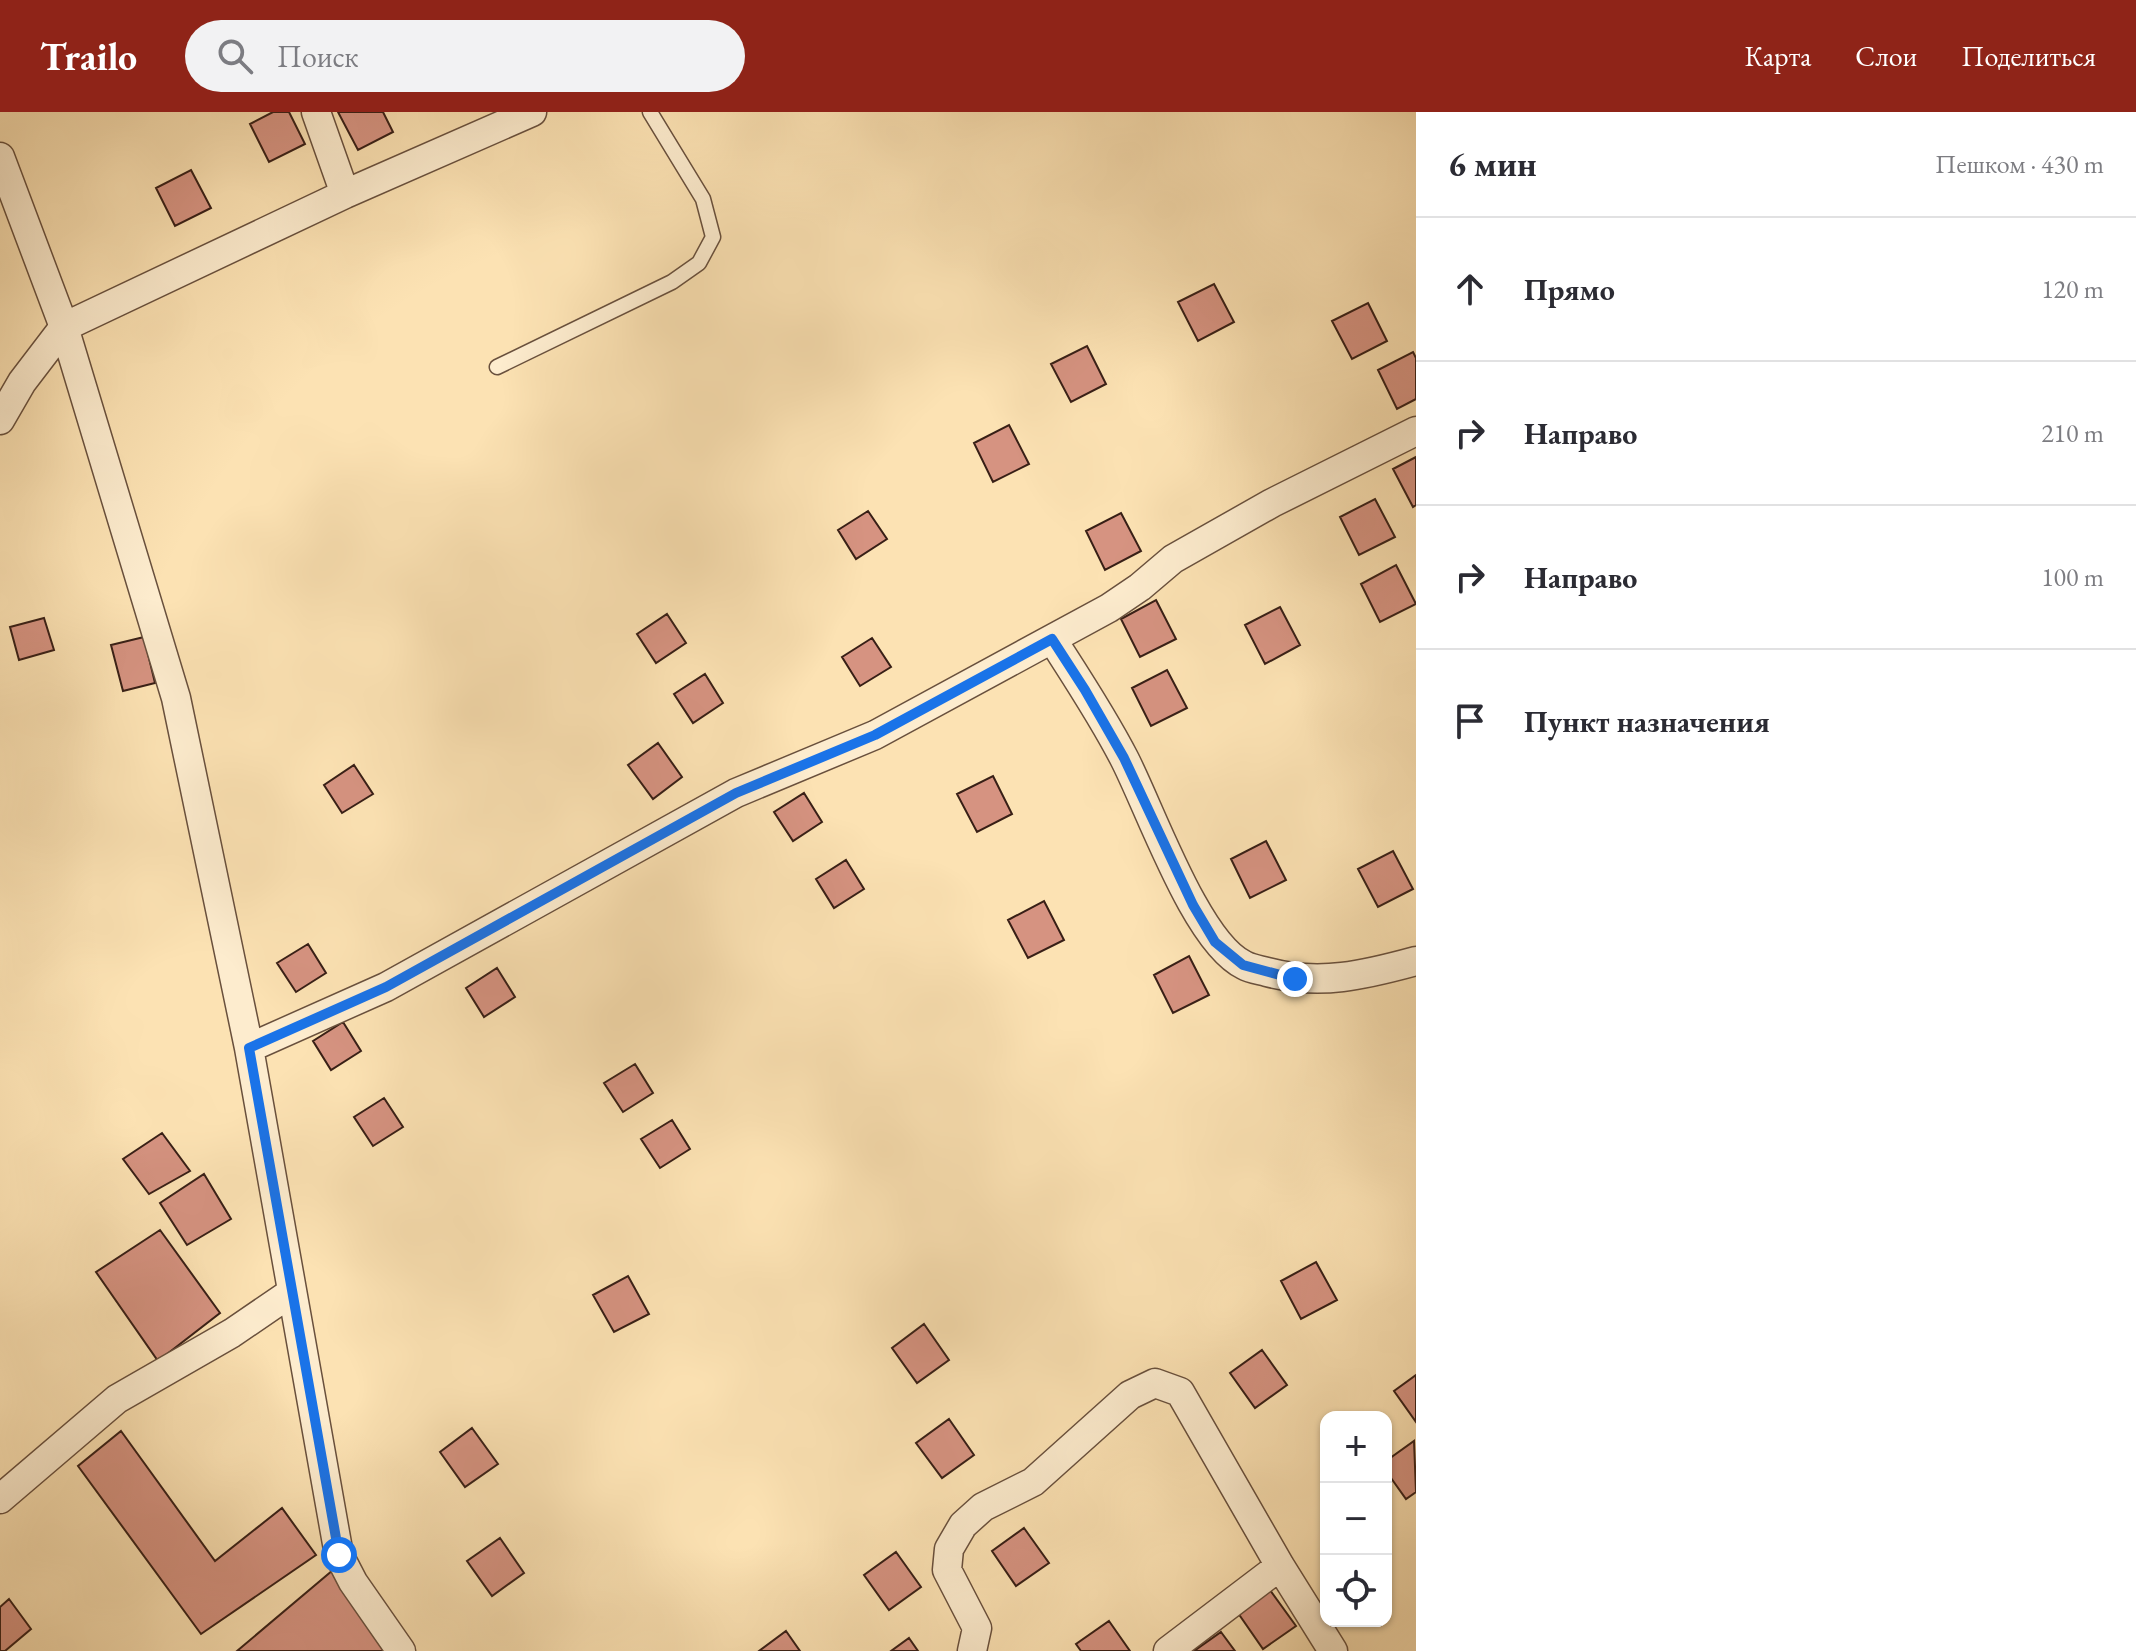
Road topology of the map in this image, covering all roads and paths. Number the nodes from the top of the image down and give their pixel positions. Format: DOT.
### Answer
graph roads {
  1 [pos="316,112"];
  2 [pos="532,112"];
  3 [pos="650,112"];
  4 [pos="0,157"];
  5 [pos="345,194"];
  6 [pos="64,327"];
  7 [pos="497,367"];
  8 [pos="0,420"];
  9 [pos="1416,431"];
  10 [pos="1052,639"];
  11 [pos="1416,961"];
  12 [pos="249,1048"];
  13 [pos="292,1292"];
  14 [pos="0,1499"];
  15 [pos="1280,1566"];
  16 [pos="401,1651"];
  17 [pos="972,1651"];
  18 [pos="1168,1651"];
  19 [pos="1333,1651"];
  1 -- 5 [label="street"];
  2 -- 5 [label="street"];
  3 -- 7 [label="lane"];
  4 -- 6 [label="street"];
  5 -- 6 [label="street"];
  6 -- 8 [label="street"];
  6 -- 12 [label="street"];
  9 -- 10 [label="street"];
  10 -- 11 [label="street"];
  10 -- 12 [label="street"];
  12 -- 13 [label="street"];
  13 -- 14 [label="street"];
  13 -- 16 [label="street"];
  15 -- 17 [label="street"];
  15 -- 18 [label="street"];
  15 -- 19 [label="street"];
}
